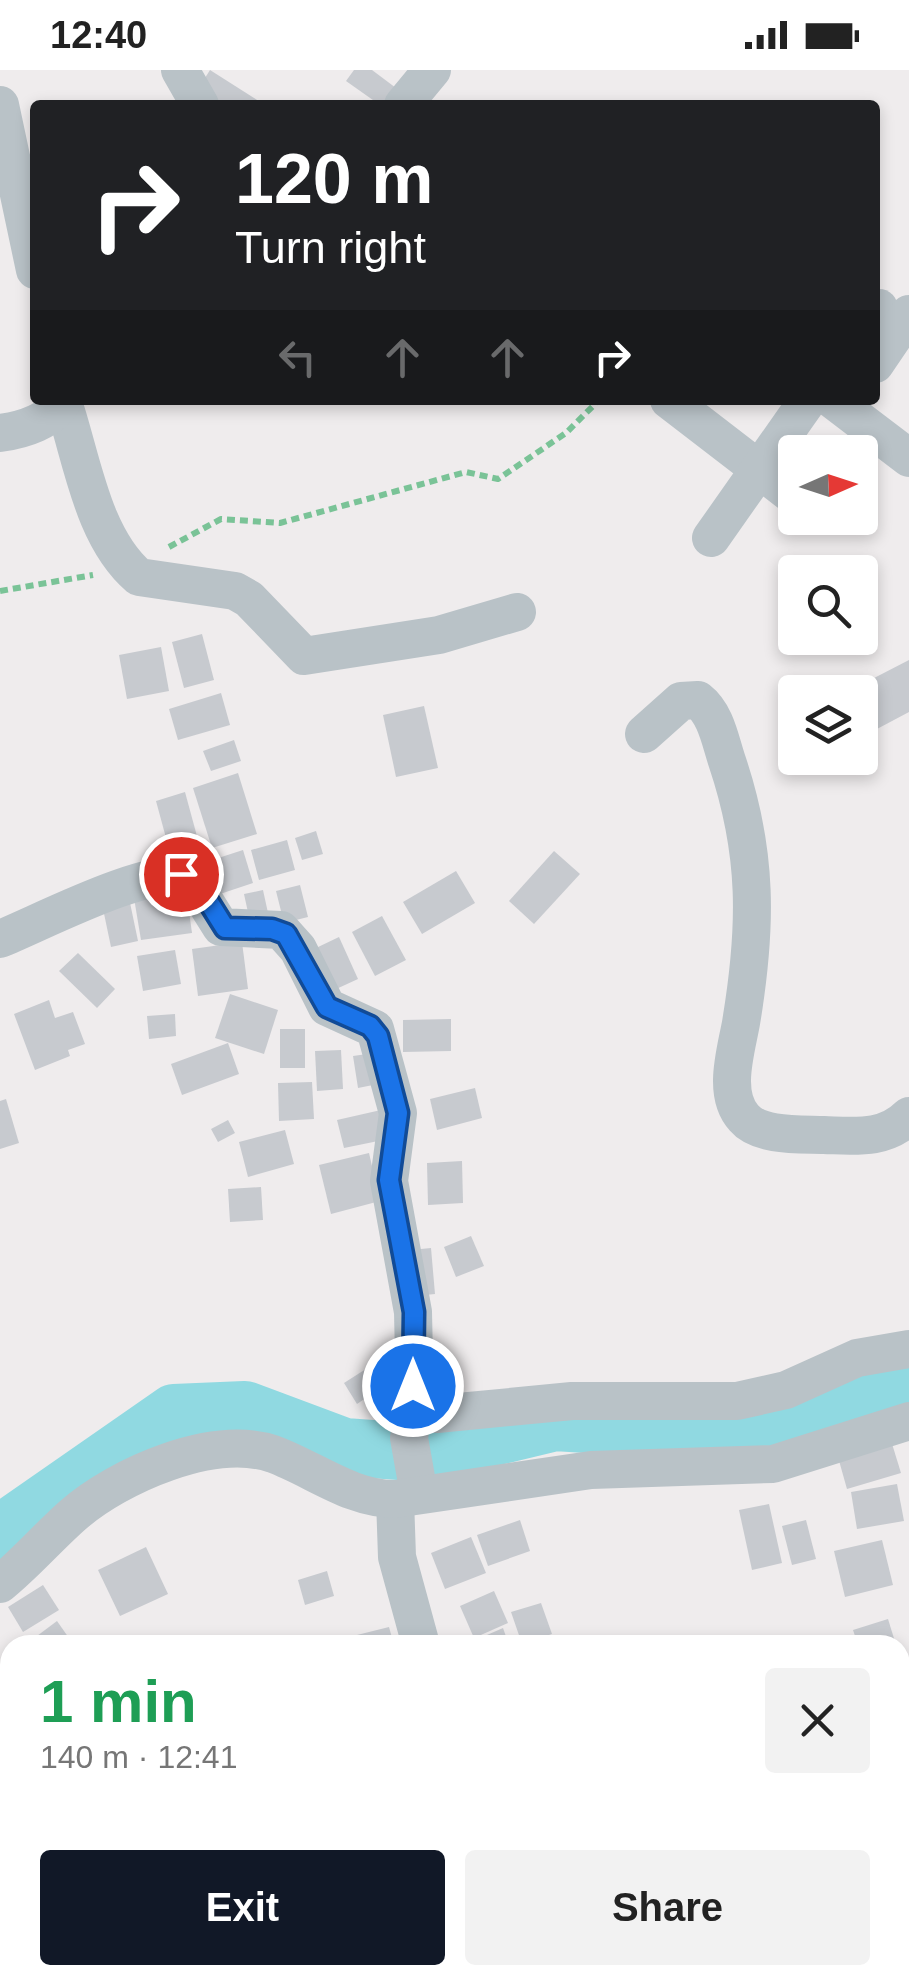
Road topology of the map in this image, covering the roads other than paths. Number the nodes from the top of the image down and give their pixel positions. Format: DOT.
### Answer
graph roads {
  1 [pos="180,70"];
  2 [pos="432,70"];
  3 [pos="197,100"];
  4 [pos="407,100"];
  5 [pos="0,105"];
  6 [pos="30,246"];
  7 [pos="888,312"];
  8 [pos="880,344"];
  9 [pos="58,405"];
  10 [pos="64,405"];
  11 [pos="675,405"];
  12 [pos="804,405"];
  13 [pos="840,405"];
  14 [pos="0,432"];
  15 [pos="909,458"];
  16 [pos="758,467"];
  17 [pos="778,483"];
  18 [pos="711,538"];
  19 [pos="517,612"];
  20 [pos="644,734"];
  21 [pos="0,939"];
  22 [pos="909,1116"];
  23 [pos="909,1350"];
  24 [pos="416,1400"];
  25 [pos="909,1421"];
  26 [pos="409,1492"];
  27 [pos="0,1584"];
  28 [pos="418,1635"];
  1 -- 3 [label="street"];
  2 -- 4 [label="street"];
  5 -- 6 [label="street"];
  7 -- 8 [label="street"];
  9 -- 14 [label="street"];
  10 -- 19 [label="street"];
  11 -- 16 [label="street"];
  12 -- 16 [label="street"];
  13 -- 15 [label="street"];
  16 -- 17 [label="street"];
  16 -- 18 [label="street"];
  20 -- 22 [label="street"];
  21 -- 24 [label="street"];
  23 -- 24 [label="street"];
  24 -- 26 [label="street"];
  25 -- 26 [label="street"];
  26 -- 27 [label="street"];
  26 -- 28 [label="street"];
}
